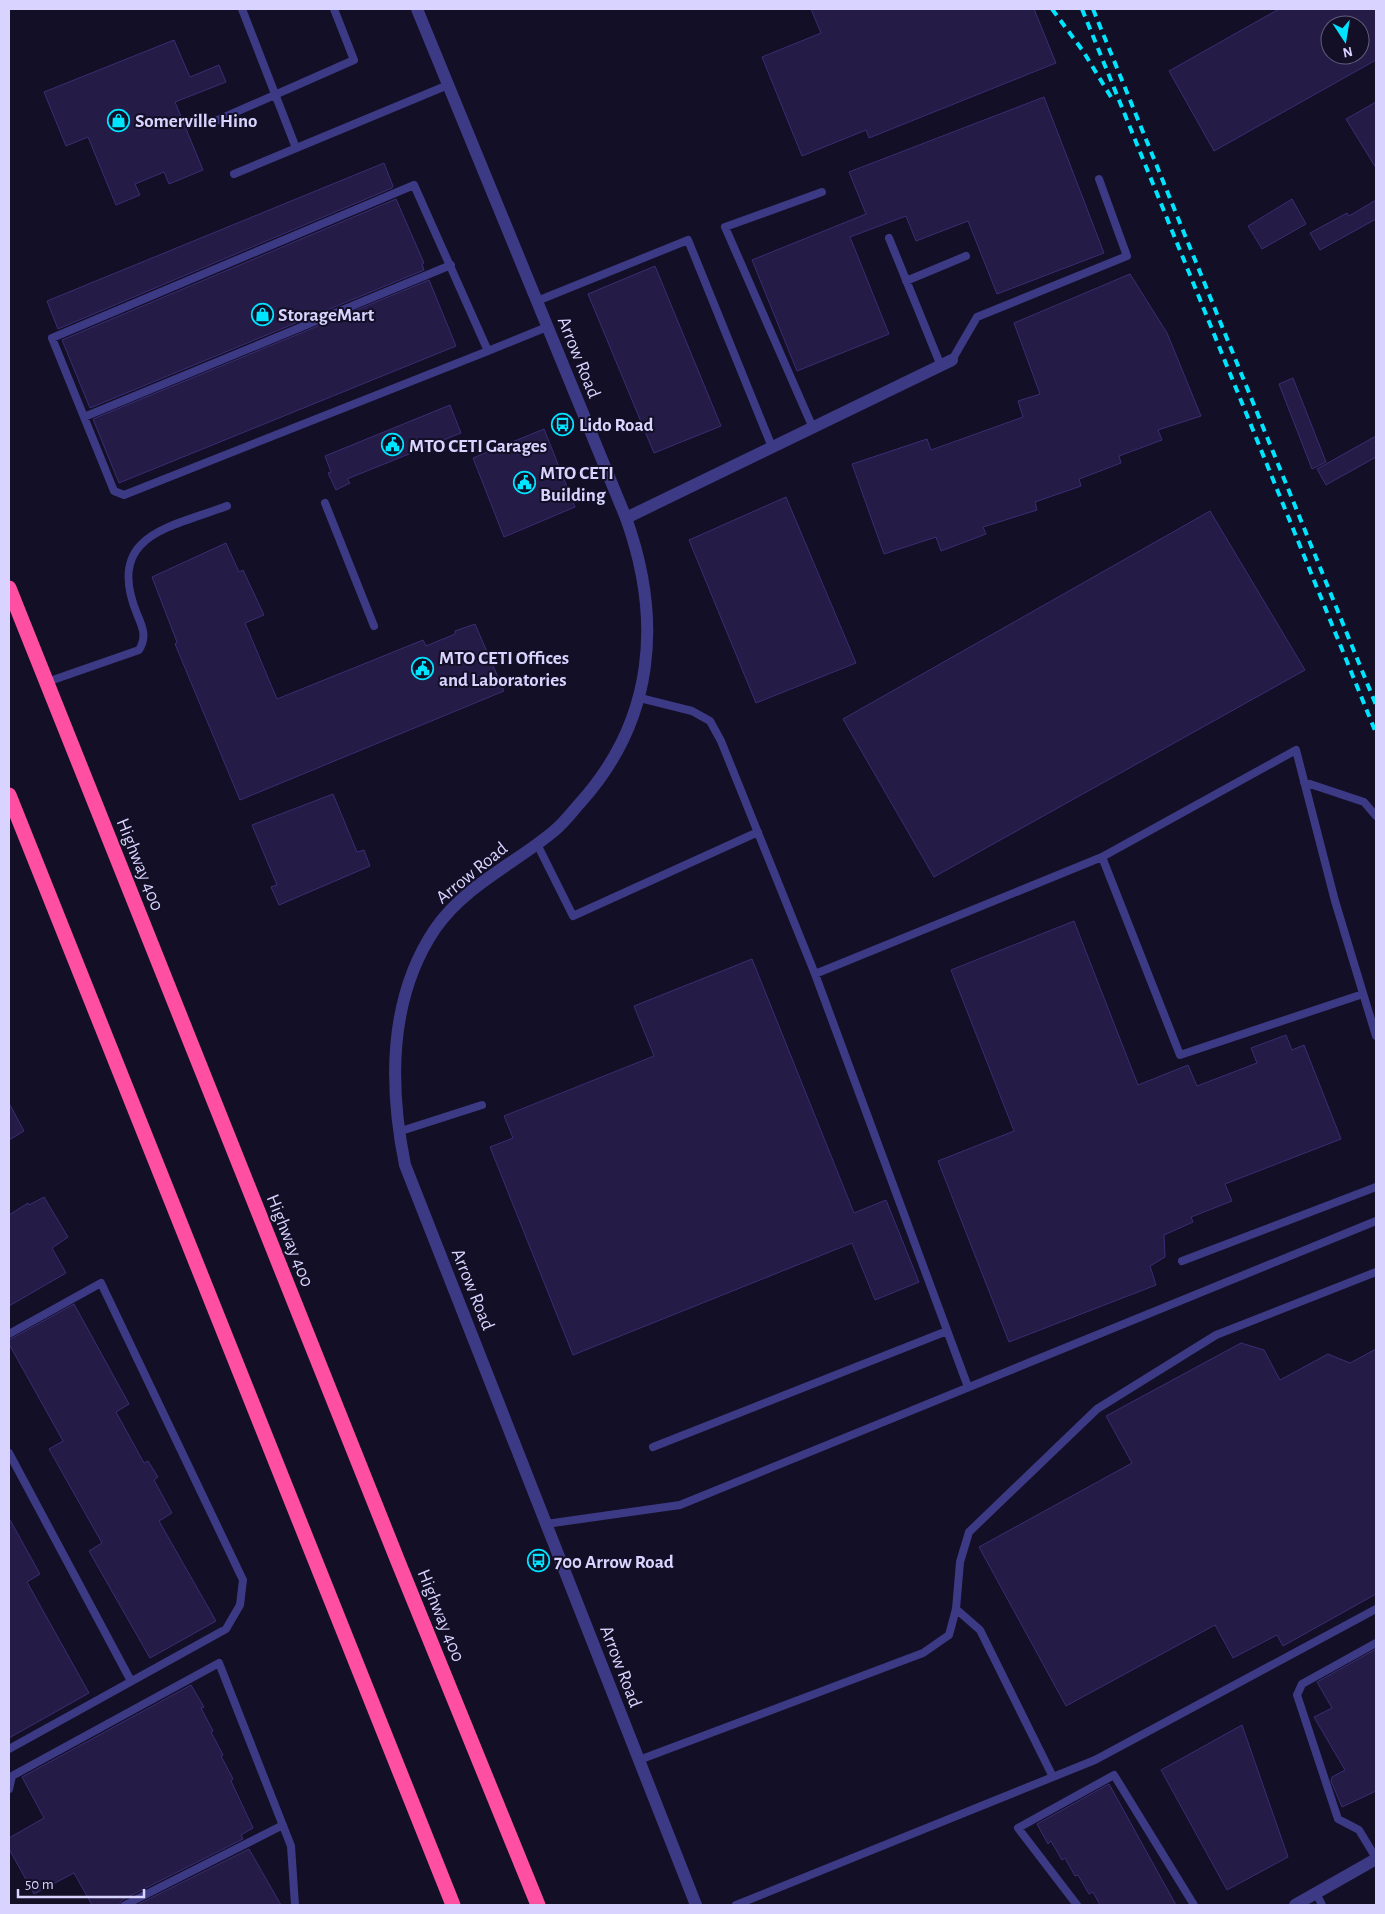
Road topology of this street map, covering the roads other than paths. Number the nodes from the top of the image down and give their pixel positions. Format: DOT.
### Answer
graph roads {
  1 [pos="242,9"];
  2 [pos="334,9"];
  3 [pos="417,9"];
  4 [pos="448,85"];
  5 [pos="276,95"];
  6 [pos="211,124"];
  7 [pos="296,148"];
  8 [pos="234,174"];
  9 [pos="1099,179"];
  10 [pos="822,192"];
  11 [pos="889,238"];
  12 [pos="966,256"];
  13 [pos="451,265"];
  14 [pos="906,281"];
  15 [pos="537,301"];
  16 [pos="547,327"];
  17 [pos="488,350"];
  18 [pos="946,363"];
  19 [pos="84,417"];
  20 [pos="813,428"];
  21 [pos="772,447"];
  22 [pos="325,503"];
  23 [pos="227,506"];
  24 [pos="626,518"];
  25 [pos="9,588"];
  26 [pos="374,626"];
  27 [pos="46,682"];
  28 [pos="640,698"];
  29 [pos="1304,782"];
  30 [pos="9,794"];
  31 [pos="1376,816"];
  32 [pos="758,832"];
  33 [pos="537,844"];
  34 [pos="1102,857"];
  35 [pos="815,974"];
  36 [pos="1364,994"];
  37 [pos="1376,1036"];
  38 [pos="482,1105"];
  39 [pos="398,1132"];
  40 [pos="1376,1187"];
  41 [pos="1376,1221"];
  42 [pos="1182,1261"];
  43 [pos="1376,1272"];
  44 [pos="947,1332"];
  45 [pos="9,1334"];
  46 [pos="968,1388"];
  47 [pos="654,1447"];
  48 [pos="9,1453"];
  49 [pos="546,1524"];
  50 [pos="956,1609"];
  51 [pos="1376,1609"];
  52 [pos="1376,1643"];
  53 [pos="131,1681"];
  54 [pos="9,1749"];
  55 [pos="639,1760"];
  56 [pos="1053,1777"];
  57 [pos="9,1789"];
  58 [pos="283,1826"];
  59 [pos="1376,1858"];
  60 [pos="1316,1894"];
  61 [pos="124,1905"];
  62 [pos="295,1905"];
  63 [pos="453,1905"];
  64 [pos="538,1905"];
  65 [pos="696,1905"];
  66 [pos="736,1905"];
  67 [pos="1077,1905"];
  68 [pos="1194,1905"];
  69 [pos="1295,1905"];
  70 [pos="1322,1905"];
  1 -- 5 [label="lane"];
  2 -- 5 [label="lane"];
  3 -- 4 [label="street, Arrow Road"];
  4 -- 7 [label="lane"];
  4 -- 15 [label="street, Arrow Road"];
  5 -- 6 [label="lane"];
  5 -- 7 [label="lane"];
  7 -- 8 [label="lane"];
  9 -- 18 [label="lane"];
  10 -- 20 [label="lane"];
  11 -- 14 [label="lane"];
  12 -- 14 [label="lane"];
  13 -- 17 [label="lane"];
  13 -- 19 [label="lane"];
  13 -- 19 [label="lane"];
  14 -- 18 [label="lane"];
  15 -- 16 [label="street, Arrow Road"];
  15 -- 21 [label="lane"];
  16 -- 17 [label="lane"];
  16 -- 24 [label="street, Arrow Road"];
  17 -- 19 [label="lane"];
  18 -- 20 [label="street"];
  20 -- 21 [label="street"];
  21 -- 24 [label="street"];
  22 -- 26 [label="lane"];
  23 -- 27 [label="lane"];
  24 -- 28 [label="street, Arrow Road"];
  25 -- 27 [label="highway, Highway 400"];
  27 -- 64 [label="highway, Highway 400"];
  28 -- 32 [label="lane"];
  28 -- 33 [label="street, Arrow Road"];
  29 -- 31 [label="lane"];
  29 -- 34 [label="lane"];
  29 -- 36 [label="lane"];
  30 -- 63 [label="highway"];
  32 -- 33 [label="lane"];
  32 -- 35 [label="lane"];
  33 -- 39 [label="street, Arrow Road"];
  34 -- 35 [label="lane"];
  34 -- 36 [label="lane"];
  35 -- 44 [label="lane"];
  36 -- 37 [label="lane"];
  38 -- 39 [label="lane"];
  39 -- 49 [label="street, Arrow Road"];
  40 -- 42 [label="lane"];
  41 -- 46 [label="lane"];
  43 -- 50 [label="lane"];
  44 -- 46 [label="lane"];
  44 -- 47 [label="lane"];
  45 -- 53 [label="lane"];
  46 -- 49 [label="lane"];
  48 -- 53 [label="lane"];
  49 -- 55 [label="street, Arrow Road"];
  50 -- 55 [label="lane"];
  50 -- 56 [label="lane"];
  51 -- 56 [label="lane"];
  52 -- 59 [label="lane"];
  53 -- 54 [label="lane"];
  55 -- 65 [label="street, Arrow Road"];
  56 -- 66 [label="lane"];
  57 -- 58 [label="lane"];
  58 -- 61 [label="lane"];
  58 -- 62 [label="lane"];
  59 -- 60 [label="street"];
  60 -- 69 [label="street"];
  60 -- 70 [label="lane"];
  67 -- 68 [label="lane"];
}
